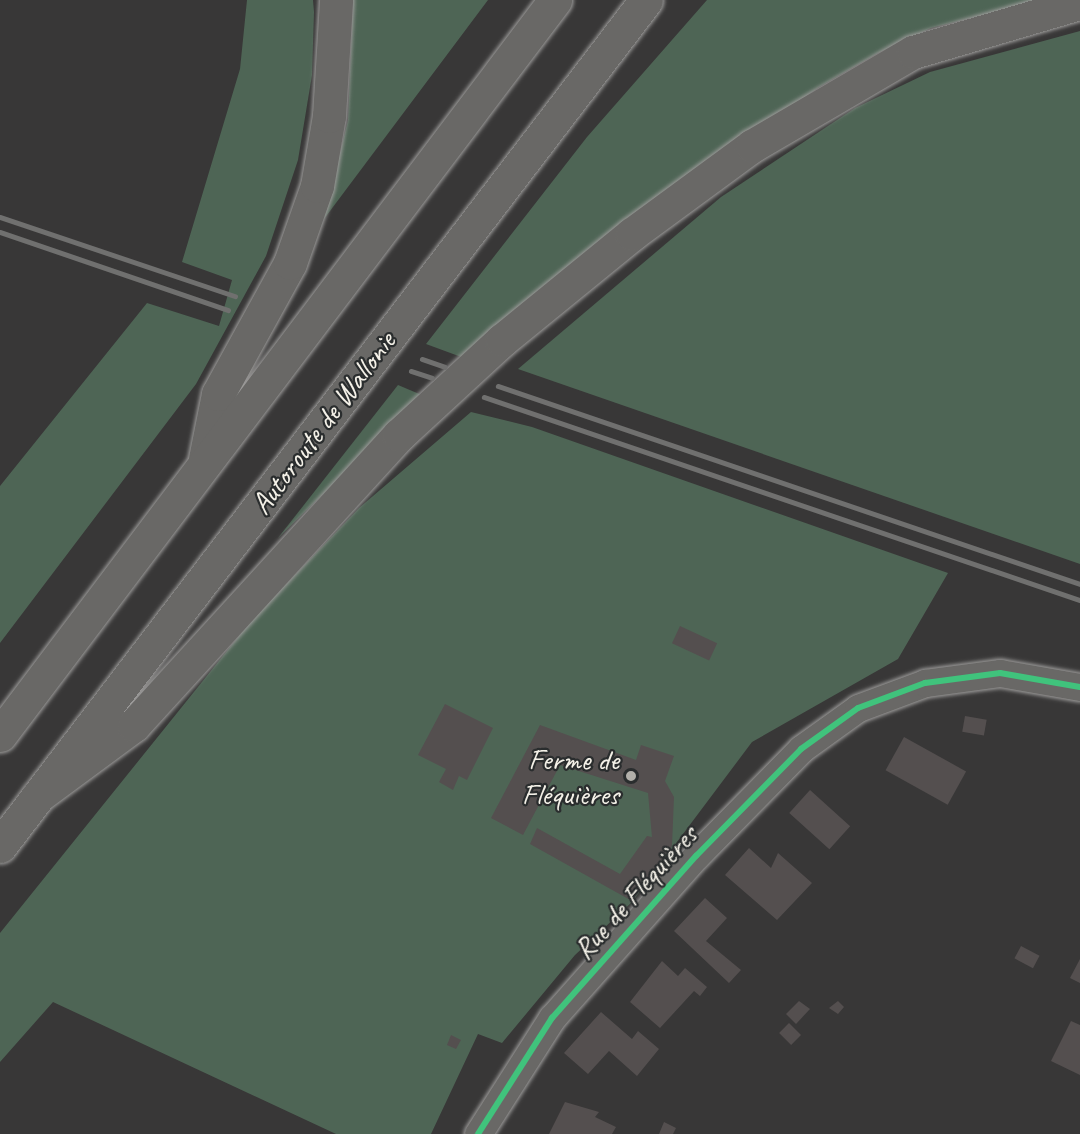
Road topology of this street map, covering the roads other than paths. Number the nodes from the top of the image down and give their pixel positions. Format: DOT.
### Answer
graph roads {
  1 [pos="336,0"];
  2 [pos="555,0"];
  3 [pos="646,0"];
  4 [pos="1080,3"];
  5 [pos="204,467"];
  6 [pos="1080,687"];
  7 [pos="0,735"];
  8 [pos="38,796"];
  9 [pos="0,846"];
  10 [pos="478,1134"];
  1 -- 5 [label="highway"];
  2 -- 5 [label="highway"];
  3 -- 8 [label="highway, Autoroute de Wallonie"];
  4 -- 8 [label="highway"];
  5 -- 7 [label="highway"];
  6 -- 10 [label="street, Rue de Fléquières"];
  8 -- 9 [label="highway, Autoroute de Wallonie"];
}
